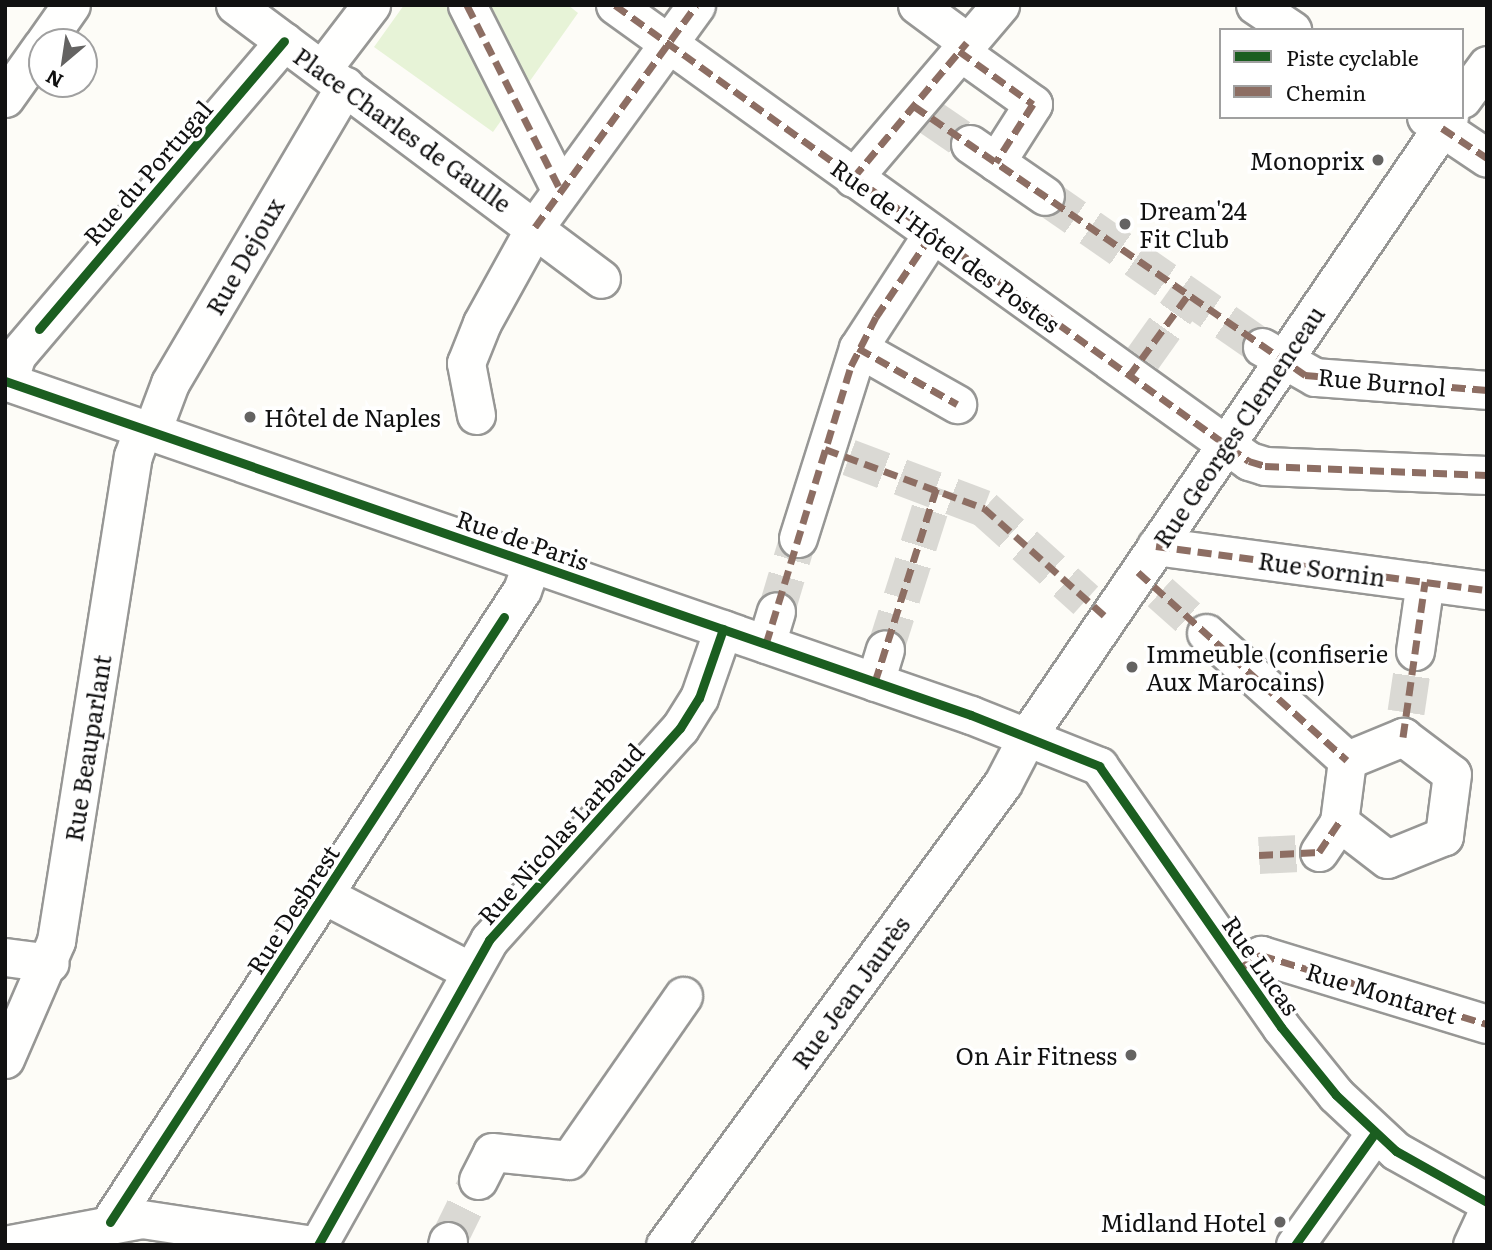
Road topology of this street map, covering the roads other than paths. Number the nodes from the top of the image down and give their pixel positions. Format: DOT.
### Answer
graph roads {
  1 [pos="71,5"];
  2 [pos="235,5"];
  3 [pos="371,5"];
  4 [pos="467,5"];
  5 [pos="615,5"];
  6 [pos="696,5"];
  7 [pos="917,5"];
  8 [pos="1000,5"];
  9 [pos="1255,5"];
  10 [pos="54,28"];
  11 [pos="1289,28"];
  12 [pos="284,41"];
  13 [pos="667,44"];
  14 [pos="963,46"];
  15 [pos="28,65"];
  16 [pos="1487,65"];
  17 [pos="333,78"];
  18 [pos="1464,92"];
  19 [pos="5,98"];
  20 [pos="1442,119"];
  21 [pos="1449,119"];
  22 [pos="1487,158"];
  23 [pos="853,178"];
  24 [pos="561,191"];
  25 [pos="1045,196"];
  26 [pos="535,227"];
  27 [pos="932,234"];
  28 [pos="601,279"];
  29 [pos="858,348"];
  30 [pos="1271,353"];
  31 [pos="6,381"];
  32 [pos="1487,390"];
  33 [pos="957,404"];
  34 [pos="476,415"];
  35 [pos="148,430"];
  36 [pos="1225,445"];
  37 [pos="1487,475"];
  38 [pos="798,538"];
  39 [pos="532,563"];
  40 [pos="1152,570"];
  41 [pos="1425,582"];
  42 [pos="1487,590"];
  43 [pos="723,629"];
  44 [pos="1206,633"];
  45 [pos="1415,651"];
  46 [pos="1028,735"];
  47 [pos="1347,760"];
  48 [pos="1339,822"];
  49 [pos="1319,852"];
  50 [pos="324,895"];
  51 [pos="5,957"];
  52 [pos="50,963"];
  53 [pos="1240,968"];
  54 [pos="470,971"];
  55 [pos="683,996"];
  56 [pos="1487,1024"];
  57 [pos="5,1059"];
  58 [pos="1375,1133"];
  59 [pos="478,1180"];
  60 [pos="1487,1202"];
  61 [pos="1487,1213"];
  62 [pos="110,1222"];
  63 [pos="261,1241"];
  64 [pos="5,1245"];
  65 [pos="311,1245"];
  66 [pos="318,1245"];
  67 [pos="665,1245"];
  68 [pos="1295,1245"];
  69 [pos="1472,1245"];
  1 -- 10 [label="street"];
  2 -- 12 [label="street, Place Charles de Gaulle"];
  3 -- 17 [label="street, Rue Dejoux"];
  4 -- 24 [label="street"];
  5 -- 13 [label="street"];
  6 -- 13 [label="street, Place Charles de Gaulle"];
  7 -- 14 [label="street"];
  8 -- 14 [label="street"];
  9 -- 11 [label="street"];
  12 -- 17 [label="street, Place Charles de Gaulle"];
  12 -- 31 [label="street, Rue du Portugal"];
  13 -- 23 [label="street, Rue de l'Hôtel des Postes"];
  13 -- 24 [label="street, Place Charles de Gaulle"];
  14 -- 23 [label="street"];
  14 -- 25 [label="street"];
  15 -- 19 [label="street"];
  16 -- 18 [label="street, Rue Georges Clemenceau"];
  17 -- 26 [label="street, Place Charles de Gaulle"];
  17 -- 35 [label="street, Rue Dejoux"];
  20 -- 30 [label="street, Rue Georges Clemenceau"];
  21 -- 22 [label="street"];
  23 -- 27 [label="street, Rue de l'Hôtel des Postes"];
  24 -- 26 [label="street, Place Charles de Gaulle"];
  26 -- 28 [label="street"];
  26 -- 34 [label="street"];
  27 -- 29 [label="street"];
  27 -- 36 [label="street, Rue de l'Hôtel des Postes"];
  29 -- 33 [label="street"];
  29 -- 38 [label="street"];
  30 -- 32 [label="street, Rue Burnol"];
  30 -- 36 [label="street, Rue Georges Clemenceau"];
  31 -- 35 [label="street, Rue de Paris"];
  35 -- 39 [label="street, Rue de Paris"];
  35 -- 52 [label="street, Rue Beauparlant"];
  36 -- 37 [label="street, Rue de l'Hôtel des Postes"];
  36 -- 40 [label="street, Rue Georges Clemenceau"];
  39 -- 43 [label="street, Rue de Paris"];
  39 -- 50 [label="street, Rue Desbrest"];
  40 -- 41 [label="street, Rue Sornin"];
  40 -- 46 [label="street, Rue Georges Clemenceau"];
  41 -- 42 [label="street, Rue Sornin"];
  41 -- 45 [label="street"];
  43 -- 46 [label="street, Rue de Paris"];
  43 -- 54 [label="street, Rue Nicolas Larbaud"];
  44 -- 47 [label="street"];
  46 -- 53 [label="street, Rue Lucas"];
  46 -- 67 [label="street, Rue Jean Jaurès"];
  47 -- 48 [label="street"];
  47 -- 48 [label="street"];
  48 -- 49 [label="street"];
  50 -- 54 [label="street"];
  50 -- 62 [label="street, Rue Desbrest"];
  51 -- 52 [label="street"];
  52 -- 57 [label="street, Rue Beauparlant"];
  53 -- 56 [label="street, Rue Montaret"];
  53 -- 58 [label="street, Rue Lucas"];
  54 -- 66 [label="street, Rue Nicolas Larbaud"];
  55 -- 59 [label="street"];
  58 -- 60 [label="street, Rue Lucas"];
  58 -- 68 [label="street"];
  61 -- 69 [label="street"];
  62 -- 63 [label="street"];
  62 -- 64 [label="street"];
  63 -- 65 [label="street"];
}
